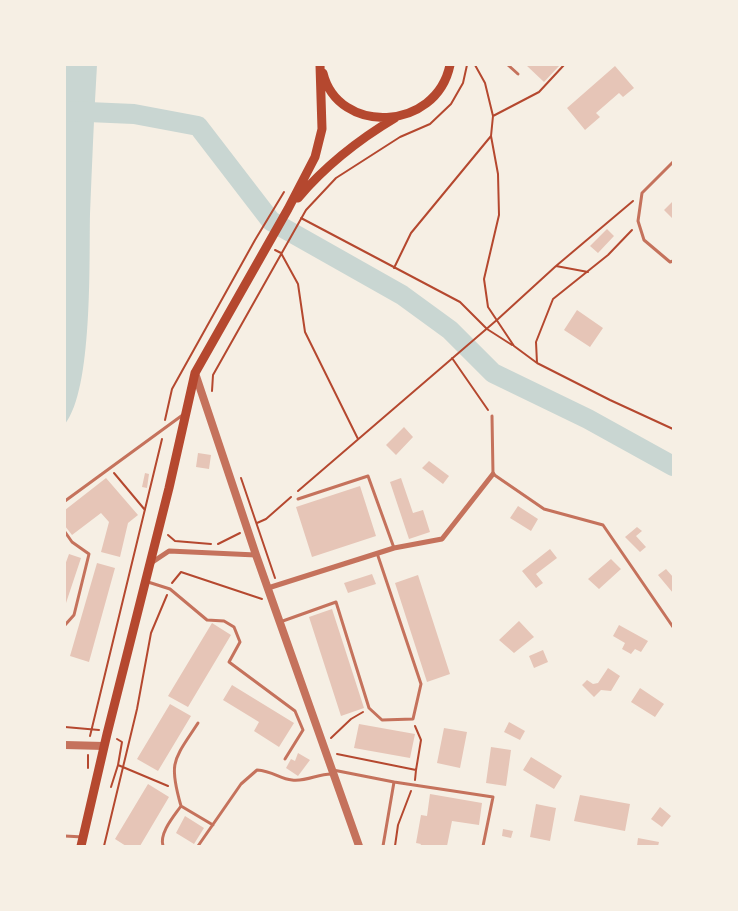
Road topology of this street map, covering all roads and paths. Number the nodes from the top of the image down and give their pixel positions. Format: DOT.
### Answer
graph roads {
  1 [pos="320,65"];
  2 [pos="450,65"];
  3 [pos="466,65"];
  4 [pos="475,65"];
  5 [pos="508,65"];
  6 [pos="564,65"];
  7 [pos="518,74"];
  8 [pos="493,116"];
  9 [pos="396,118"];
  10 [pos="491,136"];
  11 [pos="673,162"];
  12 [pos="288,188"];
  13 [pos="642,193"];
  14 [pos="288,209"];
  15 [pos="301,218"];
  16 [pos="638,221"];
  17 [pos="281,253"];
  18 [pos="673,262"];
  19 [pos="556,266"];
  20 [pos="394,268"];
  21 [pos="588,272"];
  22 [pos="498,319"];
  23 [pos="487,329"];
  24 [pos="514,346"];
  25 [pos="452,358"];
  26 [pos="536,363"];
  27 [pos="195,373"];
  28 [pos="211,393"];
  29 [pos="186,412"];
  30 [pos="492,416"];
  31 [pos="163,429"];
  32 [pos="673,429"];
  33 [pos="358,440"];
  34 [pos="110,468"];
  35 [pos="493,474"];
  36 [pos="241,477"];
  37 [pos="298,499"];
  38 [pos="65,501"];
  39 [pos="145,510"];
  40 [pos="257,523"];
  41 [pos="247,528"];
  42 [pos="65,532"];
  43 [pos="168,534"];
  44 [pos="394,548"];
  45 [pos="377,553"];
  46 [pos="256,555"];
  47 [pos="150,563"];
  48 [pos="146,581"];
  49 [pos="278,585"];
  50 [pos="268,588"];
  51 [pos="170,589"];
  52 [pos="267,600"];
  53 [pos="280,622"];
  54 [pos="65,626"];
  55 [pos="673,626"];
  56 [pos="370,708"];
  57 [pos="413,719"];
  58 [pos="198,723"];
  59 [pos="65,727"];
  60 [pos="92,728"];
  61 [pos="328,730"];
  62 [pos="107,734"];
  63 [pos="65,745"];
  64 [pos="88,746"];
  65 [pos="104,746"];
  66 [pos="334,746"];
  67 [pos="285,759"];
  68 [pos="118,765"];
  69 [pos="123,766"];
  70 [pos="88,770"];
  71 [pos="416,770"];
  72 [pos="333,772"];
  73 [pos="394,782"];
  74 [pos="414,784"];
  75 [pos="111,787"];
  76 [pos="176,791"];
  77 [pos="181,806"];
  78 [pos="213,825"];
  79 [pos="65,836"];
  80 [pos="82,842"];
  81 [pos="104,846"];
  82 [pos="163,846"];
  83 [pos="198,846"];
  84 [pos="359,846"];
  85 [pos="382,846"];
  86 [pos="395,846"];
  87 [pos="483,846"];
  1 -- 9 [label="main road"];
  1 -- 14 [label="main road"];
  2 -- 9 [label="main road"];
  3 -- 15 [label="path"];
  4 -- 8 [label="path"];
  5 -- 7 [label="lane"];
  6 -- 8 [label="path"];
  8 -- 10 [label="path"];
  9 -- 14 [label="main road"];
  10 -- 20 [label="path"];
  10 -- 22 [label="path"];
  11 -- 13 [label="lane"];
  12 -- 31 [label="path"];
  13 -- 16 [label="lane"];
  13 -- 19 [label="path"];
  14 -- 27 [label="main road"];
  15 -- 17 [label="path"];
  15 -- 20 [label="path"];
  16 -- 18 [label="lane"];
  16 -- 21 [label="path"];
  17 -- 28 [label="path"];
  17 -- 33 [label="path"];
  19 -- 21 [label="path"];
  19 -- 22 [label="path"];
  20 -- 23 [label="path"];
  21 -- 26 [label="path"];
  22 -- 23 [label="path"];
  22 -- 24 [label="path"];
  23 -- 24 [label="path"];
  23 -- 25 [label="path"];
  24 -- 26 [label="path"];
  25 -- 30 [label="path"];
  25 -- 33 [label="path"];
  26 -- 32 [label="path"];
  27 -- 29 [label="main road"];
  27 -- 41 [label="street"];
  29 -- 31 [label="lane"];
  29 -- 47 [label="main road"];
  30 -- 35 [label="lane"];
  31 -- 34 [label="lane"];
  31 -- 39 [label="path"];
  33 -- 40 [label="path"];
  34 -- 38 [label="lane"];
  34 -- 39 [label="path"];
  35 -- 44 [label="street"];
  35 -- 55 [label="lane"];
  36 -- 40 [label="path"];
  37 -- 44 [label="lane"];
  39 -- 60 [label="path"];
  40 -- 41 [label="path"];
  40 -- 49 [label="path"];
  41 -- 43 [label="path"];
  41 -- 46 [label="street"];
  42 -- 54 [label="lane"];
  44 -- 45 [label="street"];
  45 -- 49 [label="street"];
  45 -- 57 [label="lane"];
  46 -- 47 [label="street"];
  46 -- 50 [label="street"];
  47 -- 48 [label="main road"];
  48 -- 51 [label="lane"];
  48 -- 62 [label="main road"];
  49 -- 50 [label="street"];
  50 -- 53 [label="street"];
  51 -- 52 [label="path"];
  51 -- 67 [label="lane"];
  51 -- 69 [label="path"];
  53 -- 56 [label="lane"];
  53 -- 72 [label="street"];
  56 -- 57 [label="lane"];
  56 -- 61 [label="path"];
  57 -- 71 [label="path"];
  58 -- 76 [label="lane"];
  59 -- 60 [label="path"];
  60 -- 62 [label="path"];
  60 -- 64 [label="path"];
  62 -- 65 [label="main road"];
  62 -- 68 [label="path"];
  63 -- 64 [label="street"];
  64 -- 65 [label="street"];
  64 -- 70 [label="path"];
  65 -- 80 [label="main road"];
  66 -- 71 [label="path"];
  68 -- 69 [label="path"];
  68 -- 75 [label="path"];
  69 -- 76 [label="path"];
  69 -- 81 [label="path"];
  71 -- 74 [label="path"];
  72 -- 73 [label="lane"];
  72 -- 78 [label="lane"];
  72 -- 84 [label="street"];
  73 -- 74 [label="lane"];
  73 -- 85 [label="lane"];
  74 -- 86 [label="path"];
  74 -- 87 [label="lane"];
  76 -- 77 [label="lane"];
  77 -- 78 [label="lane"];
  77 -- 82 [label="lane"];
  78 -- 83 [label="lane"];
  79 -- 80 [label="lane"];
}
